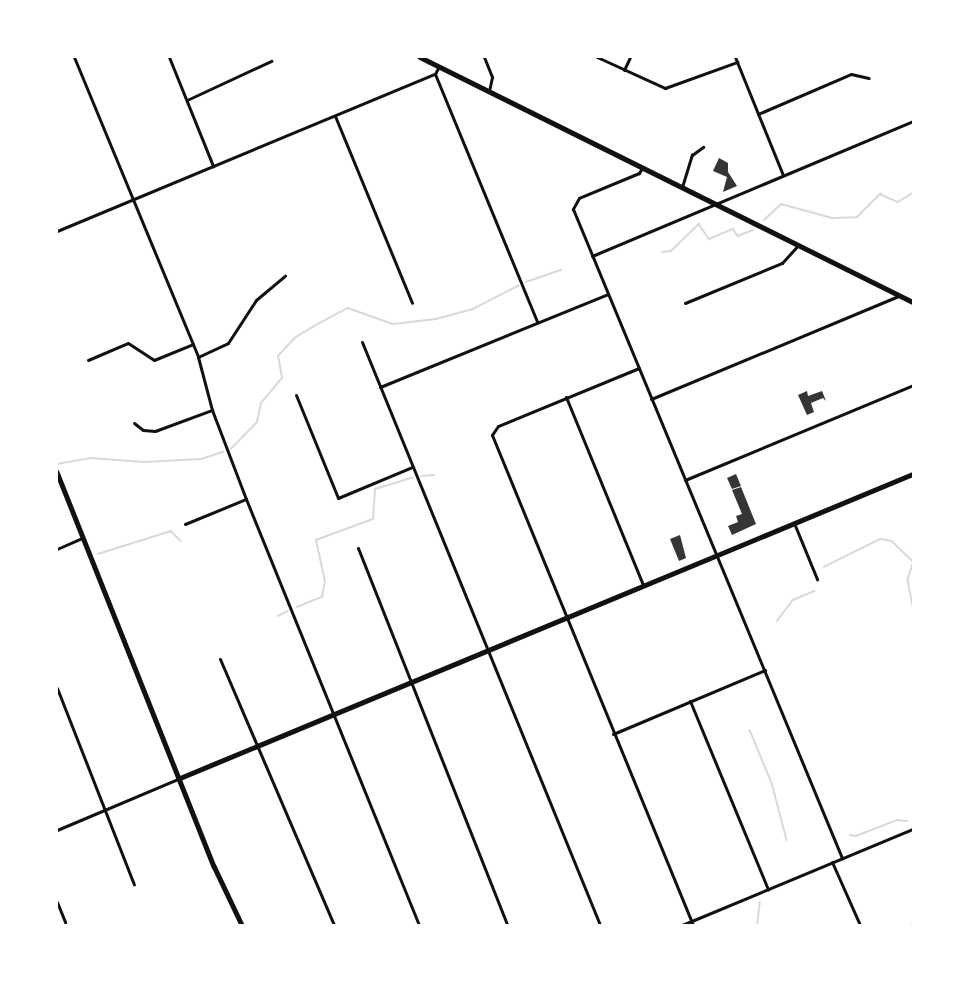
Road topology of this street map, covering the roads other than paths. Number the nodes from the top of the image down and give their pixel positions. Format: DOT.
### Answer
graph roads {
  1 [pos="74,57"];
  2 [pos="169,57"];
  3 [pos="420,57"];
  4 [pos="484,57"];
  5 [pos="597,57"];
  6 [pos="630,57"];
  7 [pos="735,57"];
  8 [pos="271,61"];
  9 [pos="737,62"];
  10 [pos="439,66"];
  11 [pos="624,70"];
  12 [pos="435,74"];
  13 [pos="869,78"];
  14 [pos="489,91"];
  15 [pos="187,100"];
  16 [pos="758,114"];
  17 [pos="335,115"];
  18 [pos="913,121"];
  19 [pos="703,147"];
  20 [pos="213,166"];
  21 [pos="642,168"];
  22 [pos="783,175"];
  23 [pos="682,187"];
  24 [pos="133,200"];
  25 [pos="715,204"];
  26 [pos="57,231"];
  27 [pos="798,245"];
  28 [pos="592,256"];
  29 [pos="285,276"];
  30 [pos="608,294"];
  31 [pos="900,295"];
  32 [pos="913,302"];
  33 [pos="412,303"];
  34 [pos="685,303"];
  35 [pos="537,322"];
  36 [pos="362,342"];
  37 [pos="193,344"];
  38 [pos="198,357"];
  39 [pos="88,360"];
  40 [pos="639,368"];
  41 [pos="913,385"];
  42 [pos="380,387"];
  43 [pos="296,395"];
  44 [pos="566,397"];
  45 [pos="651,399"];
  46 [pos="212,410"];
  47 [pos="134,423"];
  48 [pos="412,466"];
  49 [pos="913,474"];
  50 [pos="58,475"];
  51 [pos="685,480"];
  52 [pos="246,499"];
  53 [pos="794,523"];
  54 [pos="185,524"];
  55 [pos="82,538"];
  56 [pos="358,548"];
  57 [pos="57,549"];
  58 [pos="717,555"];
  59 [pos="817,579"];
  60 [pos="643,585"];
  61 [pos="565,618"];
  62 [pos="486,651"];
  63 [pos="220,659"];
  64 [pos="765,670"];
  65 [pos="411,682"];
  66 [pos="57,688"];
  67 [pos="690,701"];
  68 [pos="336,715"];
  69 [pos="613,734"];
  70 [pos="255,747"];
  71 [pos="180,778"];
  72 [pos="105,810"];
  73 [pos="913,829"];
  74 [pos="57,830"];
  75 [pos="842,858"];
  76 [pos="832,862"];
  77 [pos="134,884"];
  78 [pos="768,889"];
  79 [pos="57,902"];
  80 [pos="65,922"];
  81 [pos="692,923"];
  82 [pos="242,925"];
  83 [pos="334,925"];
  84 [pos="419,925"];
  85 [pos="507,925"];
  86 [pos="600,925"];
  87 [pos="682,925"];
  88 [pos="860,925"];
  1 -- 24 [label="street"];
  2 -- 15 [label="street"];
  3 -- 10 [label="street"];
  4 -- 14 [label="street"];
  5 -- 11 [label="street"];
  6 -- 11 [label="street"];
  7 -- 9 [label="street"];
  8 -- 15 [label="street"];
  9 -- 11 [label="street"];
  9 -- 16 [label="street"];
  10 -- 12 [label="street"];
  10 -- 14 [label="street"];
  12 -- 17 [label="street"];
  12 -- 35 [label="street"];
  13 -- 16 [label="street"];
  14 -- 21 [label="street"];
  15 -- 20 [label="street"];
  16 -- 22 [label="street"];
  17 -- 20 [label="street"];
  17 -- 33 [label="street"];
  18 -- 22 [label="street"];
  19 -- 23 [label="street"];
  20 -- 24 [label="street"];
  21 -- 23 [label="street"];
  21 -- 28 [label="street"];
  22 -- 25 [label="street"];
  23 -- 25 [label="street"];
  24 -- 26 [label="street"];
  24 -- 37 [label="street"];
  25 -- 27 [label="street"];
  25 -- 28 [label="street"];
  27 -- 31 [label="street"];
  27 -- 34 [label="street"];
  28 -- 30 [label="street"];
  29 -- 38 [label="street"];
  30 -- 35 [label="street"];
  30 -- 40 [label="street"];
  31 -- 32 [label="street"];
  31 -- 45 [label="street"];
  35 -- 42 [label="street"];
  36 -- 42 [label="street"];
  37 -- 38 [label="street"];
  37 -- 39 [label="street"];
  38 -- 46 [label="street"];
  40 -- 44 [label="street"];
  40 -- 45 [label="street"];
  41 -- 51 [label="street"];
  42 -- 48 [label="street"];
  43 -- 48 [label="street"];
  44 -- 60 [label="street"];
  44 -- 61 [label="street"];
  45 -- 51 [label="street"];
  46 -- 47 [label="street"];
  46 -- 52 [label="street"];
  48 -- 62 [label="street"];
  49 -- 53 [label="street"];
  50 -- 55 [label="street"];
  51 -- 58 [label="street"];
  52 -- 54 [label="street"];
  52 -- 68 [label="street"];
  53 -- 58 [label="street"];
  53 -- 59 [label="street"];
  55 -- 57 [label="street"];
  55 -- 71 [label="street"];
  56 -- 65 [label="street"];
  58 -- 60 [label="street"];
  58 -- 64 [label="street"];
  60 -- 61 [label="street"];
  61 -- 62 [label="street"];
  61 -- 69 [label="street"];
  62 -- 65 [label="street"];
  62 -- 86 [label="street"];
  63 -- 70 [label="street"];
  64 -- 67 [label="street"];
  64 -- 75 [label="street"];
  65 -- 68 [label="street"];
  65 -- 85 [label="street"];
  66 -- 72 [label="street"];
  67 -- 69 [label="street"];
  67 -- 78 [label="street"];
  68 -- 70 [label="street"];
  68 -- 84 [label="street"];
  69 -- 81 [label="street"];
  70 -- 71 [label="street"];
  70 -- 83 [label="street"];
  71 -- 72 [label="street"];
  71 -- 82 [label="street"];
  72 -- 74 [label="street"];
  72 -- 77 [label="street"];
  73 -- 75 [label="street"];
  75 -- 76 [label="street"];
  76 -- 78 [label="street"];
  76 -- 88 [label="street"];
  78 -- 81 [label="street"];
  79 -- 80 [label="street"];
  81 -- 87 [label="street"];
}
